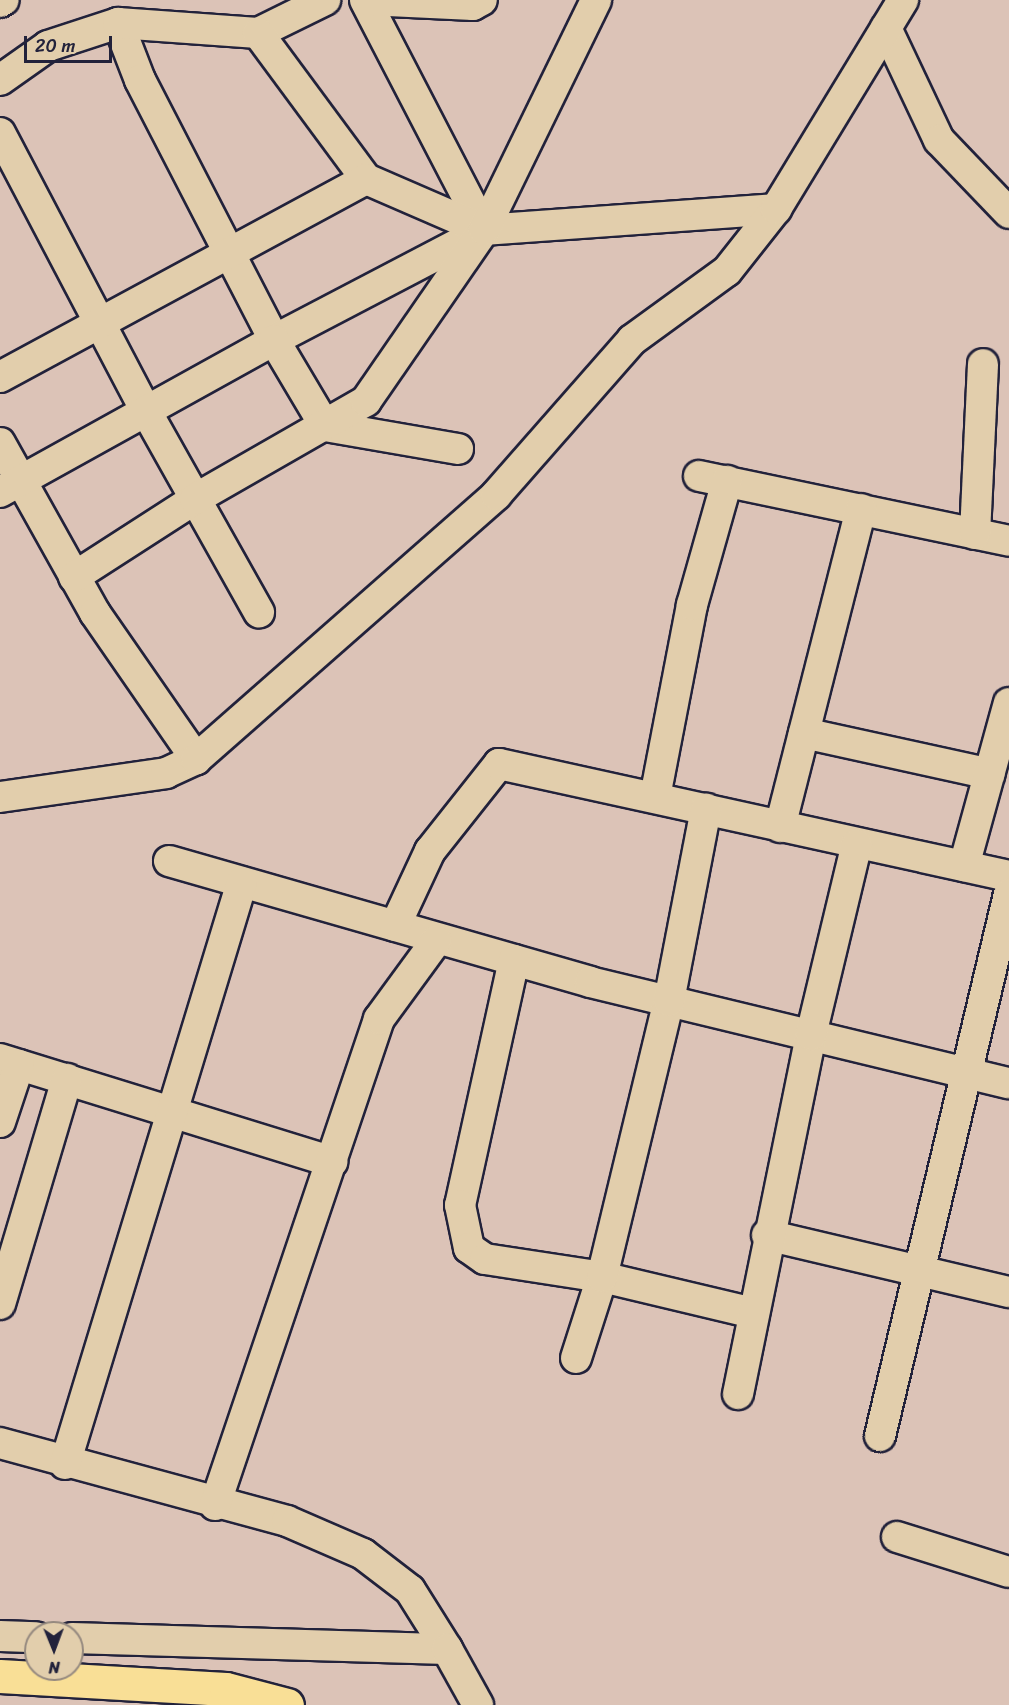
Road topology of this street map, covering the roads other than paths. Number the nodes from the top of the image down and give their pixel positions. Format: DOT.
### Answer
graph roads {
  1 [pos="325,0"];
  2 [pos="366,0"];
  3 [pos="482,0"];
  4 [pos="596,0"];
  5 [pos="903,0"];
  6 [pos="118,23"];
  7 [pos="886,28"];
  8 [pos="258,33"];
  9 [pos="0,80"];
  10 [pos="0,134"];
  11 [pos="366,179"];
  12 [pos="776,209"];
  13 [pos="1009,213"];
  14 [pos="484,230"];
  15 [pos="228,252"];
  16 [pos="100,322"];
  17 [pos="274,340"];
  18 [pos="983,364"];
  19 [pos="0,377"];
  20 [pos="146,411"];
  21 [pos="325,426"];
  22 [pos="0,443"];
  23 [pos="458,449"];
  24 [pos="9,487"];
  25 [pos="195,499"];
  26 [pos="861,509"];
  27 [pos="975,534"];
  28 [pos="1009,541"];
  29 [pos="74,577"];
  30 [pos="260,612"];
  31 [pos="1009,703"];
  32 [pos="804,733"];
  33 [pos="196,759"];
  34 [pos="990,774"];
  35 [pos="0,797"];
  36 [pos="655,797"];
  37 [pos="706,809"];
  38 [pos="780,827"];
  39 [pos="857,844"];
  40 [pos="169,861"];
  41 [pos="964,866"];
  42 [pos="1009,876"];
  43 [pos="242,882"];
  44 [pos="1009,894"];
  45 [pos="395,926"];
  46 [pos="436,940"];
  47 [pos="514,960"];
  48 [pos="669,1001"];
  49 [pos="811,1035"];
  50 [pos="9,1062"];
  51 [pos="970,1073"];
  52 [pos="68,1079"];
  53 [pos="1009,1083"];
  54 [pos="173,1110"];
  55 [pos="0,1122"];
  56 [pos="332,1162"];
  57 [pos="767,1235"];
  58 [pos="916,1270"];
  59 [pos="602,1277"];
  60 [pos="1009,1292"];
  61 [pos="0,1304"];
  62 [pos="753,1312"];
  63 [pos="576,1358"];
  64 [pos="738,1394"];
  65 [pos="880,1436"];
  66 [pos="0,1443"];
  67 [pos="65,1464"];
  68 [pos="215,1505"];
  69 [pos="897,1537"];
  70 [pos="1009,1572"];
  71 [pos="0,1636"];
  72 [pos="24,1637"];
  73 [pos="84,1638"];
  74 [pos="447,1650"];
  75 [pos="0,1676"];
  76 [pos="287,1705"];
  77 [pos="478,1705"];
  1 -- 8 [label="street"];
  2 -- 3 [label="street"];
  2 -- 14 [label="street"];
  4 -- 14 [label="street"];
  5 -- 7 [label="street"];
  6 -- 8 [label="street"];
  6 -- 9 [label="street"];
  6 -- 15 [label="street"];
  7 -- 12 [label="street"];
  7 -- 13 [label="street"];
  8 -- 11 [label="street"];
  10 -- 16 [label="street"];
  11 -- 14 [label="street"];
  11 -- 15 [label="street"];
  12 -- 14 [label="street"];
  12 -- 33 [label="street"];
  14 -- 17 [label="street"];
  14 -- 21 [label="street"];
  15 -- 16 [label="street"];
  15 -- 17 [label="street"];
  16 -- 19 [label="street"];
  16 -- 20 [label="street"];
  17 -- 20 [label="street"];
  17 -- 21 [label="street"];
  18 -- 27 [label="street"];
  20 -- 24 [label="street"];
  20 -- 25 [label="street"];
  21 -- 23 [label="street"];
  21 -- 25 [label="street"];
  22 -- 24 [label="street"];
  24 -- 29 [label="street"];
  25 -- 29 [label="street"];
  25 -- 30 [label="street"];
  26 -- 27 [label="street"];
  26 -- 32 [label="street"];
  26 -- 36 [label="street"];
  27 -- 28 [label="street"];
  29 -- 33 [label="street"];
  31 -- 34 [label="street"];
  32 -- 34 [label="street"];
  32 -- 38 [label="street"];
  33 -- 35 [label="street"];
  34 -- 41 [label="street"];
  36 -- 37 [label="street"];
  36 -- 45 [label="street"];
  37 -- 38 [label="street"];
  37 -- 48 [label="street"];
  38 -- 39 [label="street"];
  39 -- 41 [label="street"];
  39 -- 49 [label="street"];
  40 -- 43 [label="street"];
  41 -- 42 [label="street"];
  43 -- 45 [label="street"];
  43 -- 54 [label="street"];
  44 -- 51 [label="street"];
  45 -- 46 [label="street"];
  46 -- 47 [label="street"];
  46 -- 56 [label="street"];
  47 -- 48 [label="street"];
  47 -- 59 [label="street"];
  48 -- 49 [label="street"];
  48 -- 59 [label="street"];
  49 -- 51 [label="street"];
  49 -- 57 [label="street"];
  50 -- 52 [label="street"];
  50 -- 55 [label="street"];
  51 -- 53 [label="street"];
  51 -- 58 [label="street"];
  52 -- 54 [label="street"];
  52 -- 61 [label="street"];
  54 -- 56 [label="street"];
  54 -- 67 [label="street"];
  56 -- 68 [label="street"];
  57 -- 58 [label="street"];
  57 -- 62 [label="street"];
  58 -- 60 [label="street"];
  58 -- 65 [label="street"];
  59 -- 62 [label="street"];
  59 -- 63 [label="street"];
  62 -- 64 [label="street"];
  66 -- 67 [label="street"];
  67 -- 68 [label="street"];
  68 -- 74 [label="street"];
  69 -- 70 [label="street"];
  71 -- 72 [label="street"];
  73 -- 74 [label="street"];
  74 -- 77 [label="street"];
  75 -- 76 [label="main road"];
}
